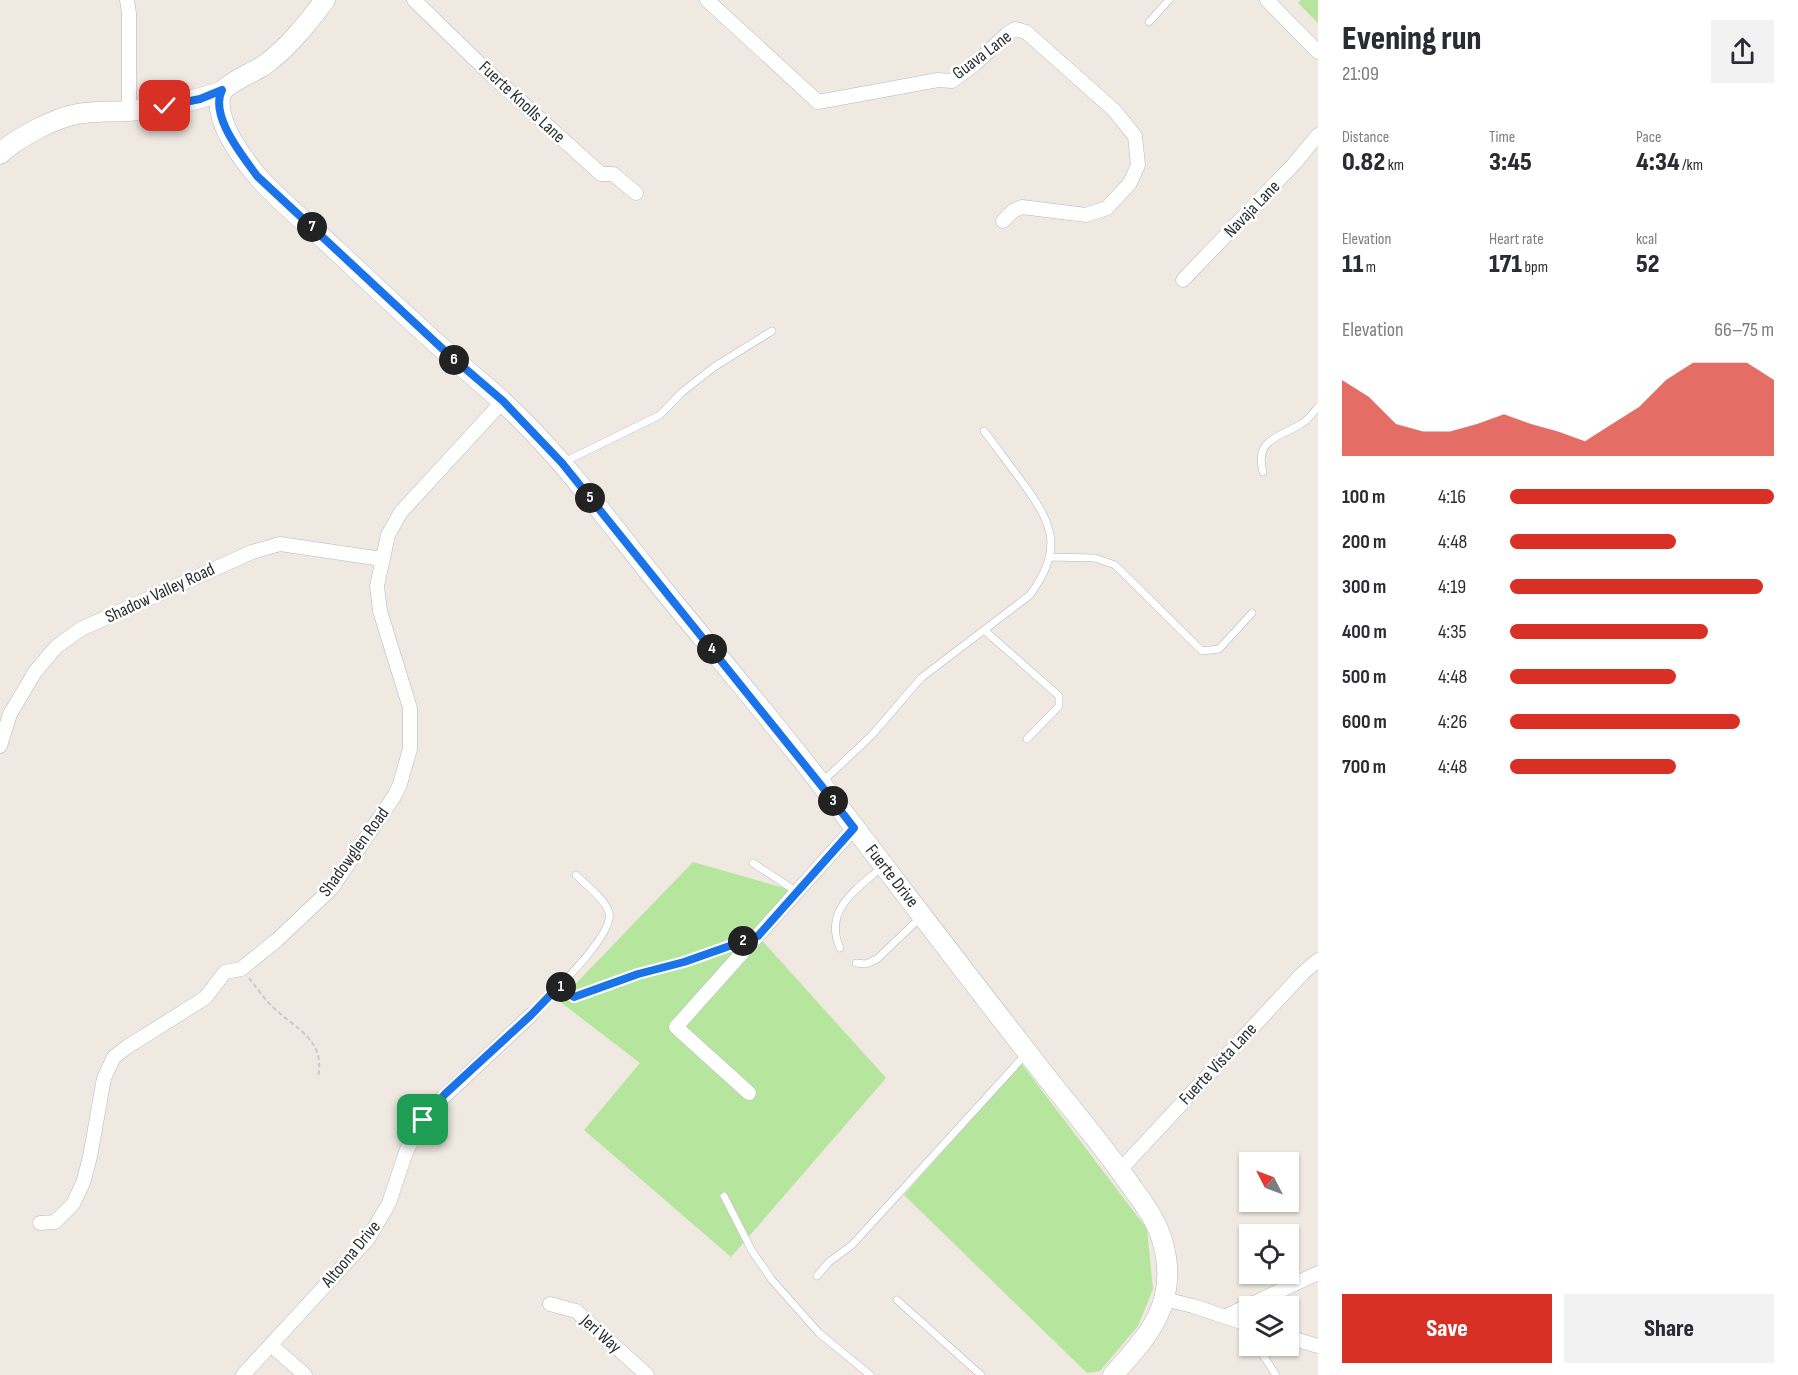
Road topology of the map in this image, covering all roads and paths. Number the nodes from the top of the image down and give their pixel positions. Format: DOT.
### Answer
graph roads {
  1 [pos="127,0"];
  2 [pos="325,0"];
  3 [pos="414,0"];
  4 [pos="707,0"];
  5 [pos="1169,0"];
  6 [pos="1267,0"];
  7 [pos="1149,22"];
  8 [pos="1318,52"];
  9 [pos="222,90"];
  10 [pos="129,111"];
  11 [pos="1318,135"];
  12 [pos="0,154"];
  13 [pos="636,193"];
  14 [pos="1003,221"];
  15 [pos="1183,280"];
  16 [pos="772,331"];
  17 [pos="503,401"];
  18 [pos="1318,407"];
  19 [pos="984,431"];
  20 [pos="562,463"];
  21 [pos="1263,472"];
  22 [pos="1050,557"];
  23 [pos="382,559"];
  24 [pos="1252,614"];
  25 [pos="984,630"];
  26 [pos="1027,739"];
  27 [pos="0,746"];
  28 [pos="820,784"];
  29 [pos="854,828"];
  30 [pos="753,862"];
  31 [pos="884,865"];
  32 [pos="576,875"];
  33 [pos="797,891"];
  34 [pos="923,915"];
  35 [pos="758,936"];
  36 [pos="840,948"];
  37 [pos="1318,960"];
  38 [pos="856,963"];
  39 [pos="242,969"];
  40 [pos="559,986"];
  41 [pos="531,1015"];
  42 [pos="1027,1053"];
  43 [pos="318,1077"];
  44 [pos="749,1093"];
  45 [pos="1120,1170"];
  46 [pos="724,1196"];
  47 [pos="40,1223"];
  48 [pos="1318,1273"];
  49 [pos="817,1276"];
  50 [pos="1164,1299"];
  51 [pos="897,1300"];
  52 [pos="550,1304"];
  53 [pos="1226,1316"];
  54 [pos="1239,1321"];
  55 [pos="1299,1340"];
  56 [pos="272,1345"];
  57 [pos="1318,1346"];
  58 [pos="1263,1356"];
  59 [pos="1273,1374"];
  60 [pos="243,1375"];
  61 [pos="305,1375"];
  62 [pos="646,1375"];
  63 [pos="870,1375"];
  64 [pos="981,1375"];
  65 [pos="1113,1375"];
  1 -- 10 [label="street"];
  2 -- 9 [label="street"];
  3 -- 13 [label="street, Fuerte Knolls Lane"];
  4 -- 14 [label="street, Guava Lane"];
  5 -- 7 [label="lane"];
  6 -- 8 [label="street"];
  9 -- 10 [label="street"];
  9 -- 17 [label="street, Fuerte Drive"];
  10 -- 12 [label="street"];
  11 -- 15 [label="street, Navaja Lane"];
  16 -- 20 [label="lane"];
  17 -- 20 [label="street, Fuerte Drive"];
  17 -- 23 [label="street, Shadowglen Road"];
  18 -- 21 [label="lane"];
  19 -- 22 [label="lane"];
  20 -- 28 [label="street, Fuerte Drive"];
  22 -- 24 [label="lane"];
  22 -- 25 [label="lane"];
  23 -- 27 [label="street, Shadow Valley Road"];
  23 -- 39 [label="street, Shadowglen Road"];
  25 -- 26 [label="lane"];
  25 -- 28 [label="lane"];
  28 -- 29 [label="street, Fuerte Drive"];
  29 -- 31 [label="street, Fuerte Drive"];
  29 -- 33 [label="street"];
  30 -- 33 [label="lane"];
  31 -- 34 [label="street, Fuerte Drive"];
  31 -- 36 [label="lane"];
  32 -- 40 [label="lane"];
  33 -- 35 [label="street"];
  34 -- 38 [label="lane"];
  34 -- 42 [label="street, Fuerte Drive"];
  35 -- 40 [label="lane"];
  35 -- 44 [label="street"];
  37 -- 45 [label="street, Fuerte Vista Lane"];
  39 -- 43 [label="path"];
  39 -- 47 [label="street, Shadowglen Road"];
  40 -- 41 [label="lane"];
  41 -- 56 [label="street, Altoona Drive"];
  42 -- 45 [label="street, Fuerte Drive"];
  42 -- 49 [label="lane"];
  45 -- 50 [label="street, Fuerte Drive"];
  46 -- 63 [label="lane"];
  48 -- 53 [label="street"];
  50 -- 53 [label="street"];
  50 -- 65 [label="street, Fuerte Drive"];
  51 -- 64 [label="lane"];
  52 -- 62 [label="street, Jeri Way"];
  53 -- 54 [label="street"];
  55 -- 57 [label="street"];
  56 -- 60 [label="street, Altoona Drive"];
  56 -- 61 [label="street"];
  58 -- 59 [label="lane"];
}
